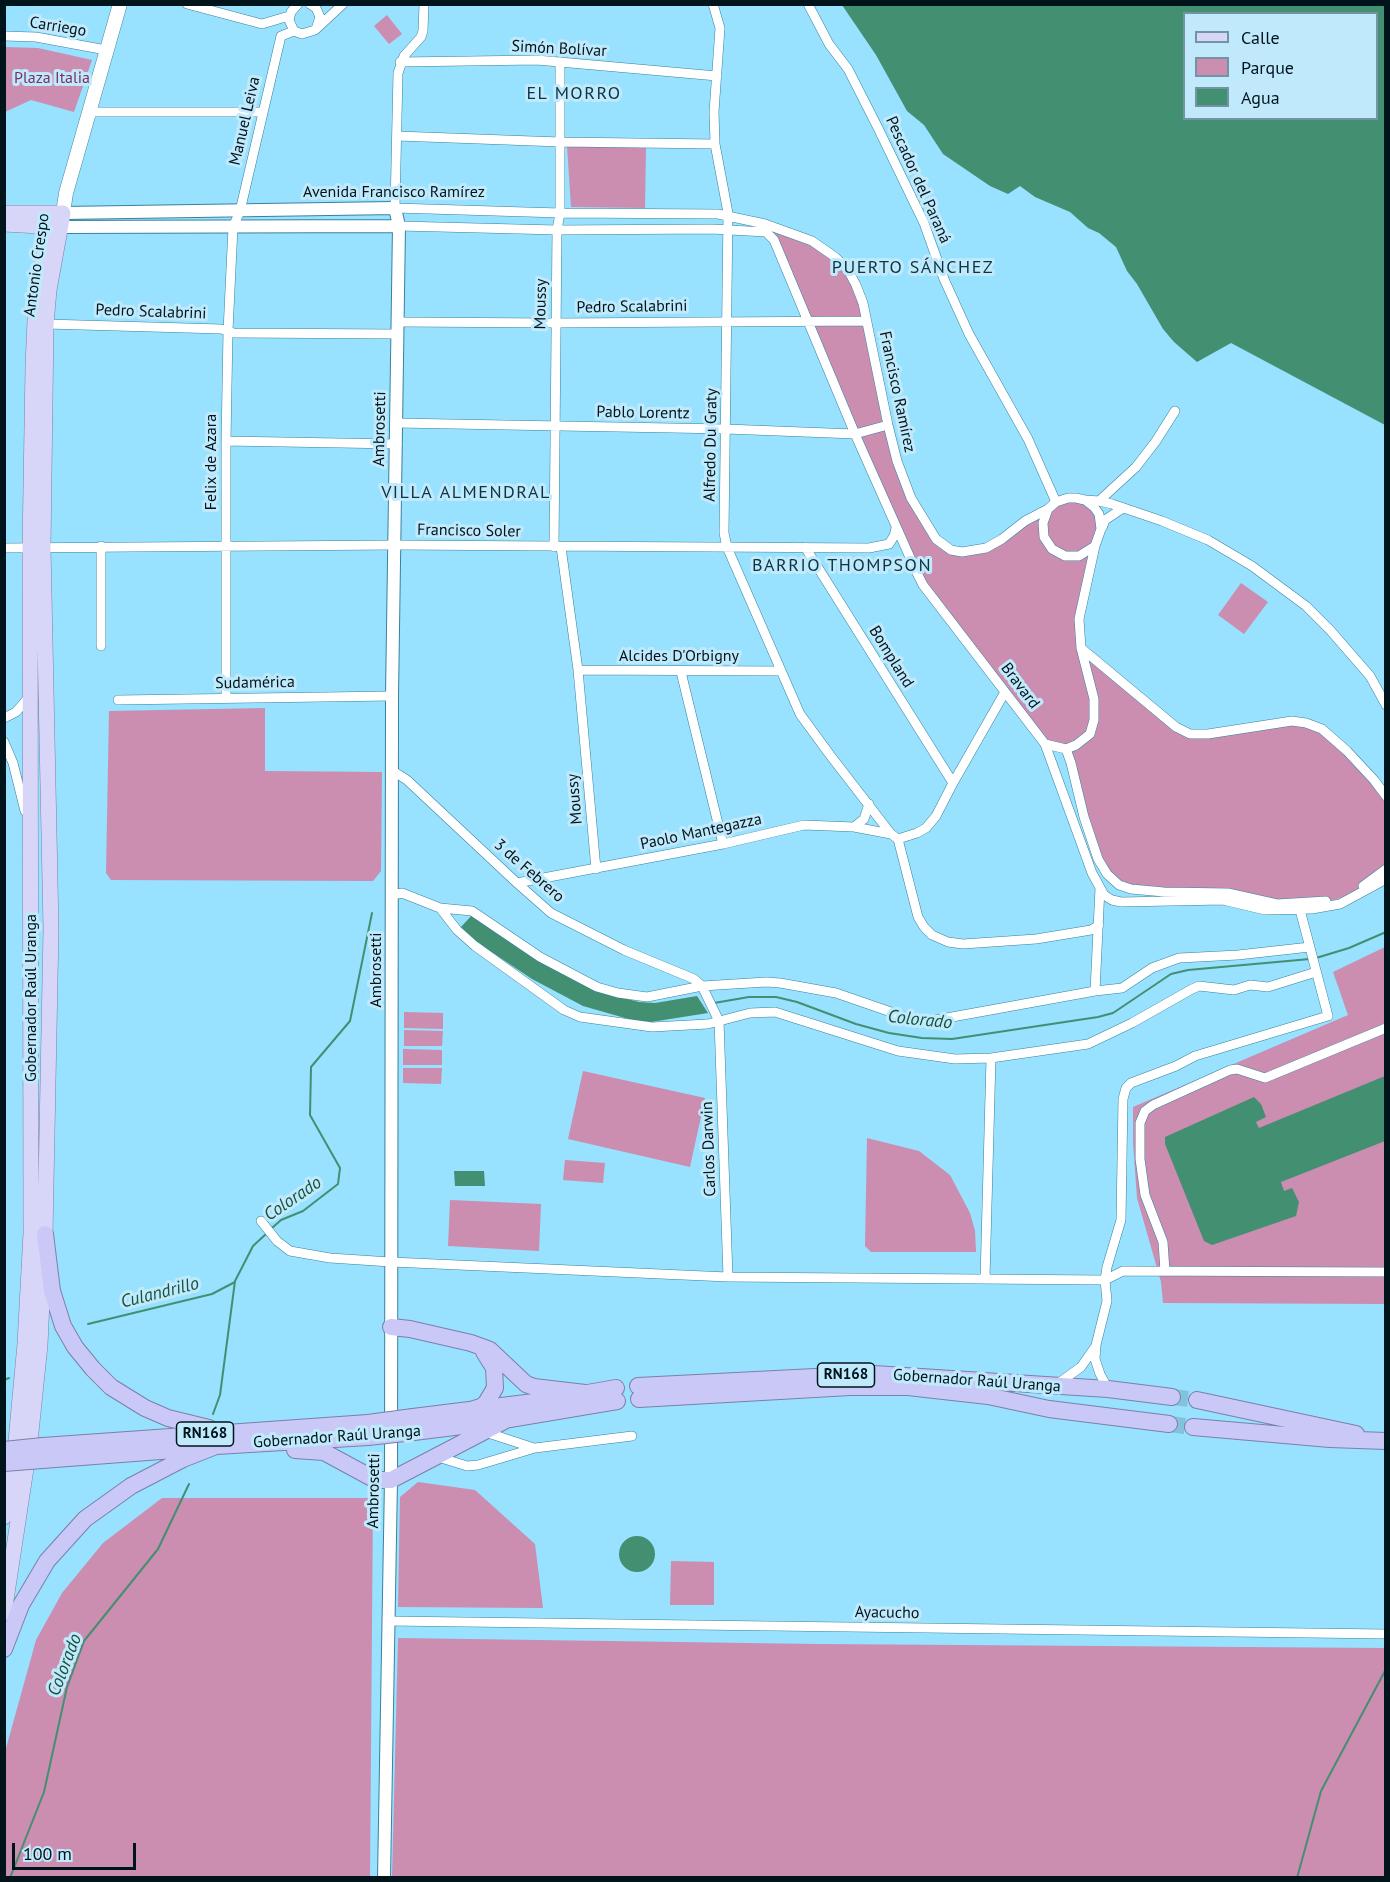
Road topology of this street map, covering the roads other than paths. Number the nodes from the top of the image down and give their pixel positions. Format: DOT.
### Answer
graph roads {
  1 [pos="120,4"];
  2 [pos="187,4"];
  3 [pos="424,4"];
  4 [pos="713,4"];
  5 [pos="808,4"];
  6 [pos="298,5"];
  7 [pos="313,6"];
  8 [pos="340,7"];
  9 [pos="289,16"];
  10 [pos="262,24"];
  11 [pos="315,30"];
  12 [pos="294,31"];
  13 [pos="4,36"];
  14 [pos="280,36"];
  15 [pos="106,50"];
  16 [pos="560,62"];
  17 [pos="400,63"];
  18 [pos="717,76"];
  19 [pos="88,112"];
  20 [pos="262,112"];
  21 [pos="397,136"];
  22 [pos="560,142"];
  23 [pos="715,144"];
  24 [pos="395,208"];
  25 [pos="240,212"];
  26 [pos="4,213"];
  27 [pos="560,213"];
  28 [pos="58,216"];
  29 [pos="728,216"];
  30 [pos="4,224"];
  31 [pos="399,226"];
  32 [pos="233,227"];
  33 [pos="557,230"];
  34 [pos="728,230"];
  35 [pos="781,230"];
  36 [pos="774,240"];
  37 [pos="727,321"];
  38 [pos="809,321"];
  39 [pos="867,321"];
  40 [pos="556,323"];
  41 [pos="46,324"];
  42 [pos="398,328"];
  43 [pos="228,331"];
  44 [pos="1175,411"];
  45 [pos="397,423"];
  46 [pos="888,425"];
  47 [pos="556,427"];
  48 [pos="726,429"];
  49 [pos="855,434"];
  50 [pos="226,441"];
  51 [pos="397,444"];
  52 [pos="1085,500"];
  53 [pos="1099,501"];
  54 [pos="1056,502"];
  55 [pos="1123,508"];
  56 [pos="1048,509"];
  57 [pos="896,528"];
  58 [pos="1101,529"];
  59 [pos="226,545"];
  60 [pos="395,545"];
  61 [pos="101,546"];
  62 [pos="1095,546"];
  63 [pos="36,547"];
  64 [pos="557,547"];
  65 [pos="727,547"];
  66 [pos="805,547"];
  67 [pos="4,548"];
  68 [pos="101,646"];
  69 [pos="1081,648"];
  70 [pos="578,670"];
  71 [pos="781,671"];
  72 [pos="681,672"];
  73 [pos="31,692"];
  74 [pos="1005,692"];
  75 [pos="392,696"];
  76 [pos="226,698"];
  77 [pos="118,700"];
  78 [pos="1386,705"];
  79 [pos="4,718"];
  80 [pos="4,741"];
  81 [pos="1045,744"];
  82 [pos="1066,749"];
  83 [pos="393,771"];
  84 [pos="953,783"];
  85 [pos="1386,796"];
  86 [pos="869,804"];
  87 [pos="854,827"];
  88 [pos="894,836"];
  89 [pos="723,844"];
  90 [pos="31,849"];
  91 [pos="596,869"];
  92 [pos="1386,869"];
  93 [pos="1386,879"];
  94 [pos="517,883"];
  95 [pos="1100,888"];
  96 [pos="392,895"];
  97 [pos="1299,906"];
  98 [pos="440,908"];
  99 [pos="1099,925"];
  100 [pos="1310,947"];
  101 [pos="1316,972"];
  102 [pos="704,990"];
  103 [pos="1095,991"];
  104 [pos="718,1017"];
  105 [pos="1386,1028"];
  106 [pos="991,1058"];
  107 [pos="261,1221"];
  108 [pos="45,1233"];
  109 [pos="392,1262"];
  110 [pos="1165,1271"];
  111 [pos="1386,1272"];
  112 [pos="728,1277"];
  113 [pos="986,1279"];
  114 [pos="1105,1280"];
  115 [pos="391,1328"];
  116 [pos="471,1342"];
  117 [pos="1096,1345"];
  118 [pos="1054,1387"];
  119 [pos="1108,1389"];
  120 [pos="585,1393"];
  121 [pos="1172,1397"];
  122 [pos="1197,1400"];
  123 [pos="463,1419"];
  124 [pos="508,1419"];
  125 [pos="1169,1424"];
  126 [pos="1193,1427"];
  127 [pos="368,1430"];
  128 [pos="233,1432"];
  129 [pos="484,1432"];
  130 [pos="632,1436"];
  131 [pos="1383,1440"];
  132 [pos="256,1443"];
  133 [pos="216,1446"];
  134 [pos="535,1448"];
  135 [pos="4,1450"];
  136 [pos="42,1453"];
  137 [pos="438,1457"];
  138 [pos="4,1463"];
  139 [pos="391,1480"];
  140 [pos="4,1517"];
  141 [pos="4,1613"];
  142 [pos="388,1621"];
  143 [pos="1386,1634"];
  144 [pos="4,1648"];
  145 [pos="384,1878"];
  1 -- 15 [label="main road"];
  2 -- 10 [label="street"];
  3 -- 17 [label="street"];
  4 -- 18 [label="street, Alfredo Du Graty"];
  5 -- 54 [label="street, Pescador del Paraná"];
  6 -- 9 [label="street"];
  7 -- 8 [label="street"];
  7 -- 11 [label="street"];
  8 -- 11 [label="street"];
  9 -- 10 [label="street"];
  9 -- 12 [label="street"];
  10 -- 14 [label="street"];
  11 -- 12 [label="street"];
  12 -- 14 [label="street"];
  13 -- 15 [label="street, Carriego"];
  14 -- 20 [label="street, Manuel Leiva"];
  15 -- 19 [label="main road"];
  16 -- 17 [label="street, Simón Bolívar"];
  16 -- 18 [label="street, Simón Bolívar"];
  16 -- 22 [label="street, Moussy"];
  17 -- 21 [label="street, Ambrosetti"];
  18 -- 23 [label="street, Alfredo Du Graty"];
  19 -- 20 [label="street"];
  19 -- 28 [label="main road"];
  20 -- 25 [label="street, Manuel Leiva"];
  21 -- 22 [label="street"];
  21 -- 24 [label="street, Ambrosetti"];
  22 -- 23 [label="street"];
  22 -- 27 [label="street, Moussy"];
  23 -- 29 [label="street, Alfredo Du Graty"];
  24 -- 25 [label="street, Avenida Francisco Ramírez"];
  24 -- 27 [label="street, Avenida Francisco Ramírez"];
  24 -- 31 [label="street, Ambrosetti"];
  25 -- 28 [label="street, Avenida Francisco Ramírez"];
  25 -- 32 [label="street, Manuel Leiva"];
  26 -- 28 [label="main road, Avenida Francisco Ramírez"];
  27 -- 29 [label="street, Avenida Francisco Ramírez"];
  27 -- 33 [label="street, Moussy"];
  28 -- 30 [label="main road, Avenida Francisco Ramírez"];
  28 -- 32 [label="street, Avenida Francisco Ramírez"];
  28 -- 41 [label="main road, Antonio Crespo"];
  28 -- 63 [label="main road, Antonio Crespo"];
  29 -- 34 [label="street, Alfredo Du Graty"];
  29 -- 35 [label="street, Avenida Francisco Ramírez"];
  31 -- 32 [label="street, Avenida Francisco Ramírez"];
  31 -- 33 [label="street, Avenida Francisco Ramírez"];
  31 -- 42 [label="street, Ambrosetti"];
  32 -- 43 [label="street, Felix de Azara"];
  33 -- 34 [label="street, Avenida Francisco Ramírez"];
  33 -- 40 [label="street, Moussy"];
  34 -- 36 [label="street, Avenida Francisco Ramírez"];
  34 -- 37 [label="street, Alfredo Du Graty"];
  35 -- 39 [label="street, Francisco Ramírez"];
  36 -- 38 [label="street, Bravard"];
  37 -- 38 [label="street, Pedro Scalabrini"];
  37 -- 40 [label="street, Pedro Scalabrini"];
  37 -- 48 [label="street, Alfredo Du Graty"];
  38 -- 39 [label="street, Pedro Scalabrini"];
  38 -- 49 [label="street, Bravard"];
  39 -- 46 [label="street, Francisco Ramírez"];
  40 -- 42 [label="street, Pedro Scalabrini"];
  40 -- 47 [label="street, Moussy"];
  41 -- 43 [label="street, Pedro Scalabrini"];
  41 -- 63 [label="main road, Antonio Crespo"];
  42 -- 43 [label="street, Pedro Scalabrini"];
  42 -- 45 [label="street, Ambrosetti"];
  43 -- 50 [label="street, Felix de Azara"];
  44 -- 53 [label="street"];
  45 -- 47 [label="street, Pablo Lorentz"];
  45 -- 51 [label="street, Ambrosetti"];
  46 -- 49 [label="street, Pablo Lorentz"];
  46 -- 56 [label="street, Francisco Ramírez"];
  47 -- 48 [label="street, Pablo Lorentz"];
  47 -- 64 [label="street, Moussy"];
  48 -- 49 [label="street, Pablo Lorentz"];
  48 -- 65 [label="street, Alfredo Du Graty"];
  49 -- 57 [label="street, Bravard"];
  50 -- 51 [label="street"];
  50 -- 59 [label="street, Felix de Azara"];
  51 -- 60 [label="street, Ambrosetti"];
  52 -- 53 [label="street"];
  52 -- 54 [label="street"];
  52 -- 58 [label="street"];
  53 -- 55 [label="street"];
  54 -- 56 [label="street"];
  55 -- 58 [label="street"];
  55 -- 78 [label="street"];
  56 -- 62 [label="street"];
  57 -- 66 [label="street, Francisco Soler"];
  57 -- 74 [label="street, Bravard"];
  58 -- 62 [label="street"];
  59 -- 60 [label="street, Francisco Soler"];
  59 -- 61 [label="street, Francisco Soler"];
  59 -- 76 [label="street, Felix de Azara"];
  60 -- 64 [label="street, Francisco Soler"];
  60 -- 75 [label="street, Ambrosetti"];
  61 -- 63 [label="street, Francisco Soler"];
  61 -- 68 [label="street"];
  62 -- 69 [label="street"];
  63 -- 67 [label="street, Francisco Soler"];
  63 -- 73 [label="main road, Gobernador Raúl Uranga"];
  63 -- 108 [label="main road, Gobernador Raúl Uranga"];
  64 -- 65 [label="street, Francisco Soler"];
  64 -- 70 [label="street, Moussy"];
  65 -- 66 [label="street, Francisco Soler"];
  65 -- 71 [label="street, Alfredo Du Graty"];
  66 -- 84 [label="street, Bompland"];
  69 -- 82 [label="street"];
  69 -- 85 [label="street"];
  70 -- 72 [label="street, Alcides D'Orbigny"];
  70 -- 91 [label="street, Moussy"];
  71 -- 72 [label="street, Alcides D'Orbigny"];
  71 -- 86 [label="street, Alfredo Du Graty"];
  72 -- 89 [label="street"];
  73 -- 79 [label="street"];
  73 -- 90 [label="main road, Gobernador Raúl Uranga"];
  74 -- 81 [label="street, Bravard"];
  74 -- 84 [label="street"];
  75 -- 76 [label="street, Sudamérica"];
  75 -- 83 [label="street, Ambrosetti"];
  76 -- 77 [label="street, Sudamérica"];
  80 -- 90 [label="street"];
  81 -- 82 [label="street"];
  81 -- 95 [label="street, Bravard"];
  82 -- 97 [label="street"];
  83 -- 94 [label="street, 3 de Febrero"];
  83 -- 96 [label="street, Ambrosetti"];
  84 -- 88 [label="street"];
  86 -- 87 [label="street"];
  86 -- 88 [label="street, Alfredo Du Graty"];
  87 -- 88 [label="street, Paolo Mantegazza"];
  87 -- 89 [label="street, Paolo Mantegazza"];
  88 -- 99 [label="street"];
  89 -- 91 [label="street, Paolo Mantegazza"];
  90 -- 140 [label="main road, Gobernador Raúl Uranga"];
  91 -- 94 [label="street, Paolo Mantegazza"];
  92 -- 97 [label="street"];
  93 -- 97 [label="street"];
  94 -- 102 [label="street, 3 de Febrero"];
  95 -- 97 [label="street"];
  95 -- 99 [label="street"];
  96 -- 98 [label="street"];
  96 -- 109 [label="street, Ambrosetti"];
  97 -- 100 [label="street"];
  98 -- 102 [label="street"];
  98 -- 104 [label="street"];
  99 -- 103 [label="street"];
  100 -- 101 [label="street"];
  100 -- 103 [label="street"];
  101 -- 106 [label="street"];
  101 -- 114 [label="street"];
  102 -- 103 [label="street"];
  102 -- 104 [label="street"];
  104 -- 106 [label="street"];
  104 -- 112 [label="street, Carlos Darwin"];
  105 -- 110 [label="street"];
  106 -- 113 [label="street"];
  107 -- 109 [label="street"];
  108 -- 128 [label="highway"];
  108 -- 141 [label="main road, Gobernador Raúl Uranga"];
  109 -- 112 [label="street"];
  109 -- 115 [label="street, Ambrosetti"];
  110 -- 111 [label="street"];
  110 -- 114 [label="street"];
  112 -- 113 [label="street"];
  113 -- 114 [label="street"];
  114 -- 117 [label="street"];
  115 -- 116 [label="highway"];
  115 -- 139 [label="street, Ambrosetti"];
  116 -- 120 [label="highway"];
  116 -- 123 [label="highway"];
  117 -- 118 [label="street"];
  117 -- 119 [label="street"];
  118 -- 119 [label="highway, Gobernador Raúl Uranga / RN168"];
  118 -- 125 [label="highway, Gobernador Raúl Uranga / RN168"];
  119 -- 121 [label="highway, Gobernador Raúl Uranga / RN168"];
  120 -- 123 [label="highway, Gobernador Raúl Uranga / RN168"];
  120 -- 124 [label="highway, Gobernador Raúl Uranga / RN168"];
  122 -- 131 [label="highway"];
  123 -- 124 [label="highway, Gobernador Raúl Uranga / RN168"];
  123 -- 127 [label="highway, Gobernador Raúl Uranga / RN168, bridge"];
  123 -- 129 [label="street"];
  124 -- 129 [label="highway"];
  126 -- 131 [label="highway"];
  127 -- 128 [label="highway, Gobernador Raúl Uranga / RN168"];
  127 -- 132 [label="highway, Gobernador Raúl Uranga / RN168"];
  128 -- 136 [label="highway, Gobernador Raúl Uranga / RN168"];
  129 -- 134 [label="street"];
  129 -- 137 [label="highway"];
  130 -- 134 [label="street"];
  132 -- 133 [label="highway, Gobernador Raúl Uranga / RN168"];
  132 -- 139 [label="highway"];
  133 -- 136 [label="highway"];
  133 -- 144 [label="highway, Gobernador Raúl Uranga / RN168"];
  134 -- 137 [label="street"];
  135 -- 136 [label="highway, Gobernador Raúl Uranga / RN168, bridge"];
  136 -- 138 [label="highway, bridge"];
  137 -- 139 [label="highway"];
  139 -- 142 [label="street, Ambrosetti"];
  142 -- 143 [label="street, Ayacucho"];
  142 -- 145 [label="street, Ambrosetti"];
}
